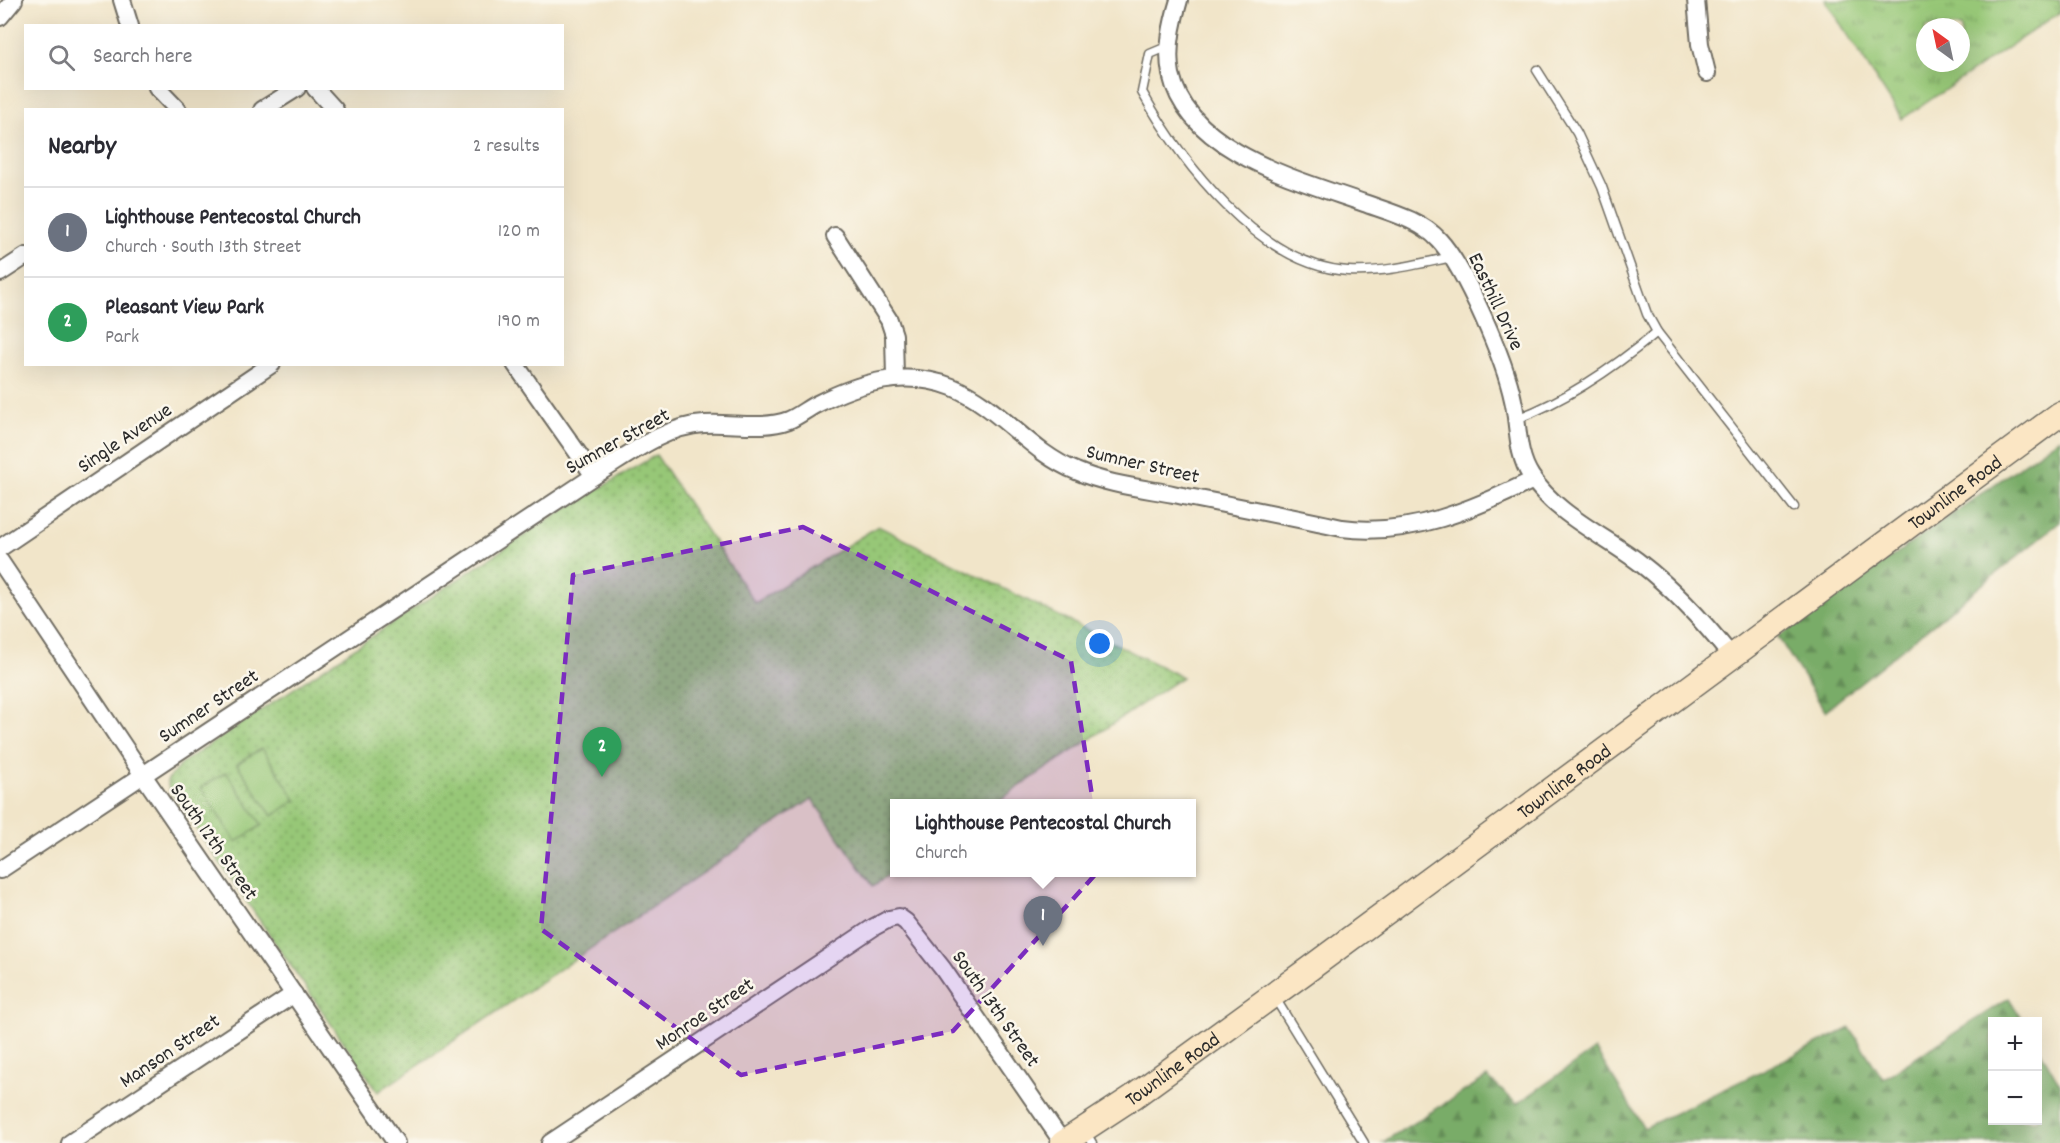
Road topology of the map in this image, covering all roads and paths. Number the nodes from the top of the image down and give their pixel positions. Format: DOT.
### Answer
graph roads {
  1 [pos="14,0"];
  2 [pos="122,0"];
  3 [pos="1179,0"];
  4 [pos="1696,0"];
  5 [pos="0,17"];
  6 [pos="129,24"];
  7 [pos="1170,46"];
  8 [pos="1537,70"];
  9 [pos="1707,73"];
  10 [pos="159,90"];
  11 [pos="294,90"];
  12 [pos="317,90"];
  13 [pos="176,108"];
  14 [pos="265,108"];
  15 [pos="333,108"];
  16 [pos="835,236"];
  17 [pos="24,257"];
  18 [pos="1452,257"];
  19 [pos="0,273"];
  20 [pos="1657,332"];
  21 [pos="269,366"];
  22 [pos="516,366"];
  23 [pos="895,378"];
  24 [pos="2060,414"];
  25 [pos="1516,419"];
  26 [pos="594,476"];
  27 [pos="1533,480"];
  28 [pos="1794,507"];
  29 [pos="0,548"];
  30 [pos="0,561"];
  31 [pos="1731,656"];
  32 [pos="142,775"];
  33 [pos="0,870"];
  34 [pos="883,922"];
  35 [pos="294,994"];
  36 [pos="1273,995"];
  37 [pos="1088,1136"];
  38 [pos="70,1143"];
  39 [pos="396,1143"];
  40 [pos="550,1143"];
  41 [pos="1063,1143"];
  42 [pos="1364,1143"];
  1 -- 5 [label="street"];
  2 -- 6 [label="street"];
  3 -- 7 [label="street, Easthill Drive"];
  4 -- 9 [label="street"];
  7 -- 18 [label="street, Easthill Drive"];
  7 -- 18 [label="lane"];
  8 -- 20 [label="lane"];
  10 -- 13 [label="street"];
  11 -- 14 [label="street"];
  12 -- 15 [label="street"];
  16 -- 23 [label="street"];
  17 -- 19 [label="street"];
  18 -- 25 [label="street, Easthill Drive"];
  20 -- 25 [label="lane"];
  20 -- 28 [label="lane"];
  21 -- 29 [label="street, Single Avenue"];
  22 -- 26 [label="street"];
  23 -- 26 [label="street, Sumner Street"];
  23 -- 27 [label="street, Sumner Street"];
  24 -- 31 [label="street, Townline Road"];
  25 -- 27 [label="street, Easthill Drive"];
  26 -- 32 [label="street, Sumner Street"];
  27 -- 31 [label="street, Easthill Drive"];
  30 -- 32 [label="street, South 12th Street"];
  31 -- 36 [label="street, Townline Road"];
  32 -- 33 [label="street, Sumner Street"];
  32 -- 35 [label="street, South 12th Street"];
  34 -- 40 [label="street, Monroe Street"];
  34 -- 41 [label="street, South 13th Street"];
  35 -- 38 [label="street, Manson Street"];
  35 -- 39 [label="street, South 12th Street"];
  36 -- 37 [label="street, Townline Road"];
  36 -- 42 [label="lane"];
  37 -- 41 [label="street, Townline Road"];
}
